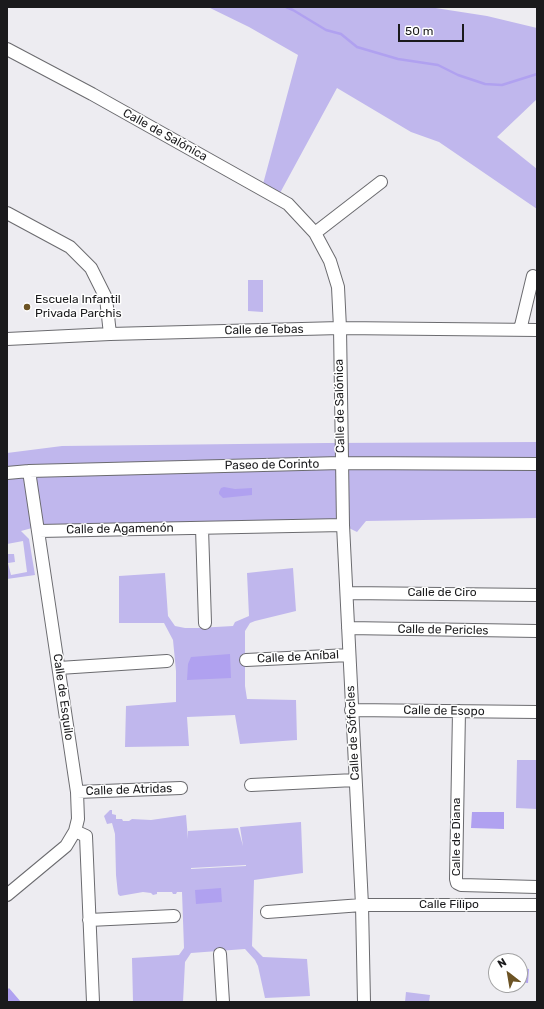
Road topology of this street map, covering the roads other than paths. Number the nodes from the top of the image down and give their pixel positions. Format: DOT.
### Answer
graph roads {
  1 [pos="7,49"];
  2 [pos="381,182"];
  3 [pos="7,214"];
  4 [pos="315,233"];
  5 [pos="533,276"];
  6 [pos="340,328"];
  7 [pos="520,330"];
  8 [pos="537,330"];
  9 [pos="110,334"];
  10 [pos="7,338"];
  11 [pos="341,464"];
  12 [pos="537,464"];
  13 [pos="29,470"];
  14 [pos="7,473"];
  15 [pos="343,525"];
  16 [pos="202,528"];
  17 [pos="39,531"];
  18 [pos="347,593"];
  19 [pos="537,595"];
  20 [pos="206,623"];
  21 [pos="348,628"];
  22 [pos="537,631"];
  23 [pos="349,654"];
  24 [pos="246,660"];
  25 [pos="167,661"];
  26 [pos="59,668"];
  27 [pos="351,710"];
  28 [pos="459,711"];
  29 [pos="537,712"];
  30 [pos="355,780"];
  31 [pos="251,785"];
  32 [pos="181,788"];
  33 [pos="76,792"];
  34 [pos="75,831"];
  35 [pos="537,887"];
  36 [pos="8,894"];
  37 [pos="362,905"];
  38 [pos="537,905"];
  39 [pos="267,912"];
  40 [pos="174,916"];
  41 [pos="89,920"];
  42 [pos="220,954"];
  43 [pos="93,1002"];
  44 [pos="222,1002"];
  45 [pos="364,1002"];
  1 -- 4 [label="street, Calle de Salónica"];
  2 -- 4 [label="street"];
  3 -- 9 [label="street"];
  4 -- 6 [label="street, Calle de Salónica"];
  5 -- 7 [label="street"];
  6 -- 7 [label="street, Calle de Tebas"];
  6 -- 9 [label="street, Calle de Tebas"];
  6 -- 11 [label="street, Calle de Salónica"];
  7 -- 8 [label="street, Calle de Tebas"];
  9 -- 10 [label="street, Calle de Tebas"];
  11 -- 12 [label="street, Paseo de Corinto"];
  11 -- 13 [label="street, Paseo de Corinto"];
  11 -- 15 [label="street, Calle de Sófocles"];
  13 -- 14 [label="street, Paseo de Corinto"];
  13 -- 17 [label="street, Calle de Esquilo"];
  15 -- 16 [label="street, Calle de Agamenón"];
  15 -- 18 [label="street, Calle de Sófocles"];
  16 -- 17 [label="street, Calle de Agamenón"];
  16 -- 20 [label="street"];
  17 -- 26 [label="street, Calle de Esquilo"];
  18 -- 19 [label="street, Calle de Ciro"];
  18 -- 21 [label="street, Calle de Sófocles"];
  21 -- 22 [label="street, Calle de Pericles"];
  21 -- 23 [label="street, Calle de Sófocles"];
  23 -- 24 [label="street, Calle de Aníbal"];
  23 -- 27 [label="street, Calle de Sófocles"];
  25 -- 26 [label="street"];
  26 -- 33 [label="street, Calle de Esquilo"];
  27 -- 28 [label="street, Calle de Esopo"];
  27 -- 30 [label="street, Calle de Sófocles"];
  28 -- 29 [label="street, Calle de Esopo"];
  28 -- 35 [label="street, Calle de Diana"];
  30 -- 31 [label="street"];
  30 -- 37 [label="street, Calle de Sófocles"];
  32 -- 33 [label="street, Calle de Atridas"];
  33 -- 34 [label="street, Calle de Esquilo"];
  34 -- 36 [label="street, Calle de Esquilo"];
  34 -- 41 [label="street"];
  37 -- 38 [label="street, Calle Filipo"];
  37 -- 39 [label="street, Calle Filipo"];
  37 -- 45 [label="street, Calle de Sófocles"];
  40 -- 41 [label="street"];
  41 -- 43 [label="street"];
  42 -- 44 [label="street"];
}
